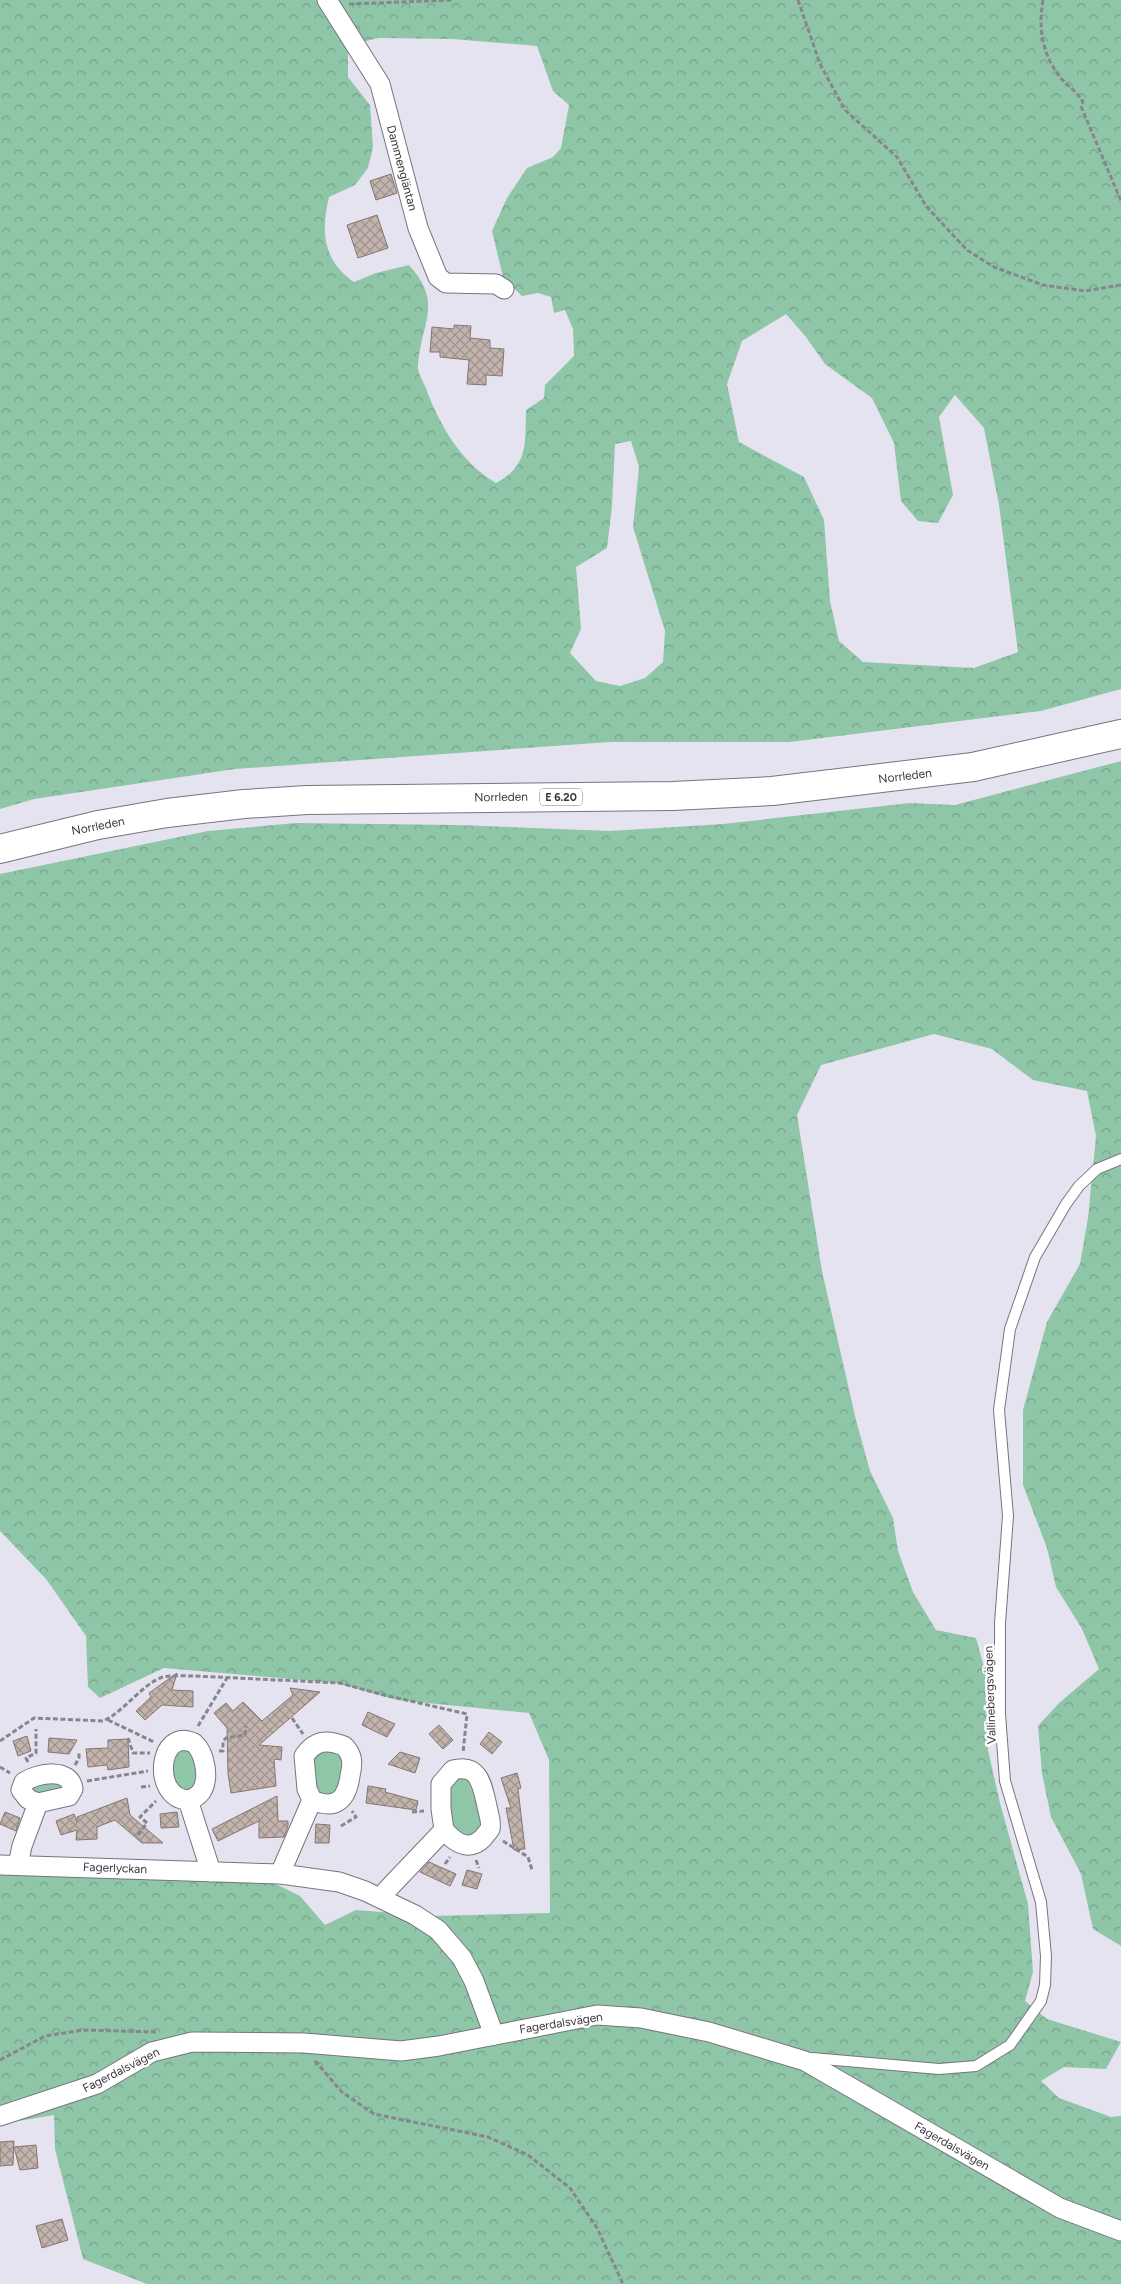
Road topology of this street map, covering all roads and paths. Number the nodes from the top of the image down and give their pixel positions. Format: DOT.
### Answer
graph roads {
  1 [pos="453,0"];
  2 [pos="798,0"];
  3 [pos="1043,0"];
  4 [pos="329,3"];
  5 [pos="1121,201"];
  6 [pos="1121,284"];
  7 [pos="504,289"];
  8 [pos="1121,734"];
  9 [pos="0,849"];
  10 [pos="1121,1159"];
  11 [pos="228,1678"];
  12 [pos="108,1719"];
  13 [pos="246,1726"];
  14 [pos="36,1729"];
  15 [pos="128,1738"];
  16 [pos="0,1741"];
  17 [pos="196,1747"];
  18 [pos="166,1756"];
  19 [pos="462,1769"];
  20 [pos="33,1777"];
  21 [pos="72,1784"];
  22 [pos="168,1788"];
  23 [pos="188,1800"];
  24 [pos="312,1800"];
  25 [pos="38,1803"];
  26 [pos="444,1830"];
  27 [pos="138,1835"];
  28 [pos="484,1836"];
  29 [pos="9,1865"];
  30 [pos="532,1870"];
  31 [pos="211,1872"];
  32 [pos="282,1874"];
  33 [pos="383,1898"];
  34 [pos="160,2032"];
  35 [pos="494,2035"];
  36 [pos="304,2043"];
  37 [pos="0,2060"];
  38 [pos="805,2061"];
  39 [pos="0,2116"];
  40 [pos="1121,2231"];
  41 [pos="623,2284"];
  1 -- 4 [label="path"];
  2 -- 6 [label="path"];
  3 -- 5 [label="path"];
  4 -- 7 [label="street, Dammengläntan"];
  8 -- 9 [label="highway, Norrleden / E 6.20"];
  10 -- 38 [label="lane, Vallinebergsvägen"];
  11 -- 12 [label="path"];
  11 -- 17 [label="path"];
  11 -- 19 [label="path"];
  12 -- 16 [label="path"];
  12 -- 18 [label="path"];
  13 -- 17 [label="path"];
  14 -- 20 [label="path"];
  15 -- 18 [label="path"];
  17 -- 18 [label="street"];
  17 -- 23 [label="street"];
  18 -- 21 [label="path"];
  18 -- 22 [label="street"];
  19 -- 26 [label="street"];
  19 -- 28 [label="street"];
  20 -- 21 [label="street"];
  20 -- 25 [label="street"];
  21 -- 25 [label="street"];
  22 -- 23 [label="street"];
  22 -- 27 [label="path"];
  23 -- 31 [label="street"];
  24 -- 32 [label="street"];
  25 -- 29 [label="street, Fagerlyckan"];
  26 -- 28 [label="street"];
  26 -- 33 [label="street"];
  28 -- 30 [label="path"];
  29 -- 31 [label="street, Fagerlyckan"];
  31 -- 32 [label="street, Fagerlyckan"];
  32 -- 33 [label="street, Fagerlyckan"];
  33 -- 35 [label="street, Fagerlyckan"];
  34 -- 37 [label="path"];
  35 -- 36 [label="street, Fagerdalsvägen"];
  35 -- 38 [label="street, Fagerdalsvägen"];
  36 -- 39 [label="street, Fagerdalsvägen"];
  36 -- 41 [label="path"];
  38 -- 40 [label="street, Fagerdalsvägen"];
}
